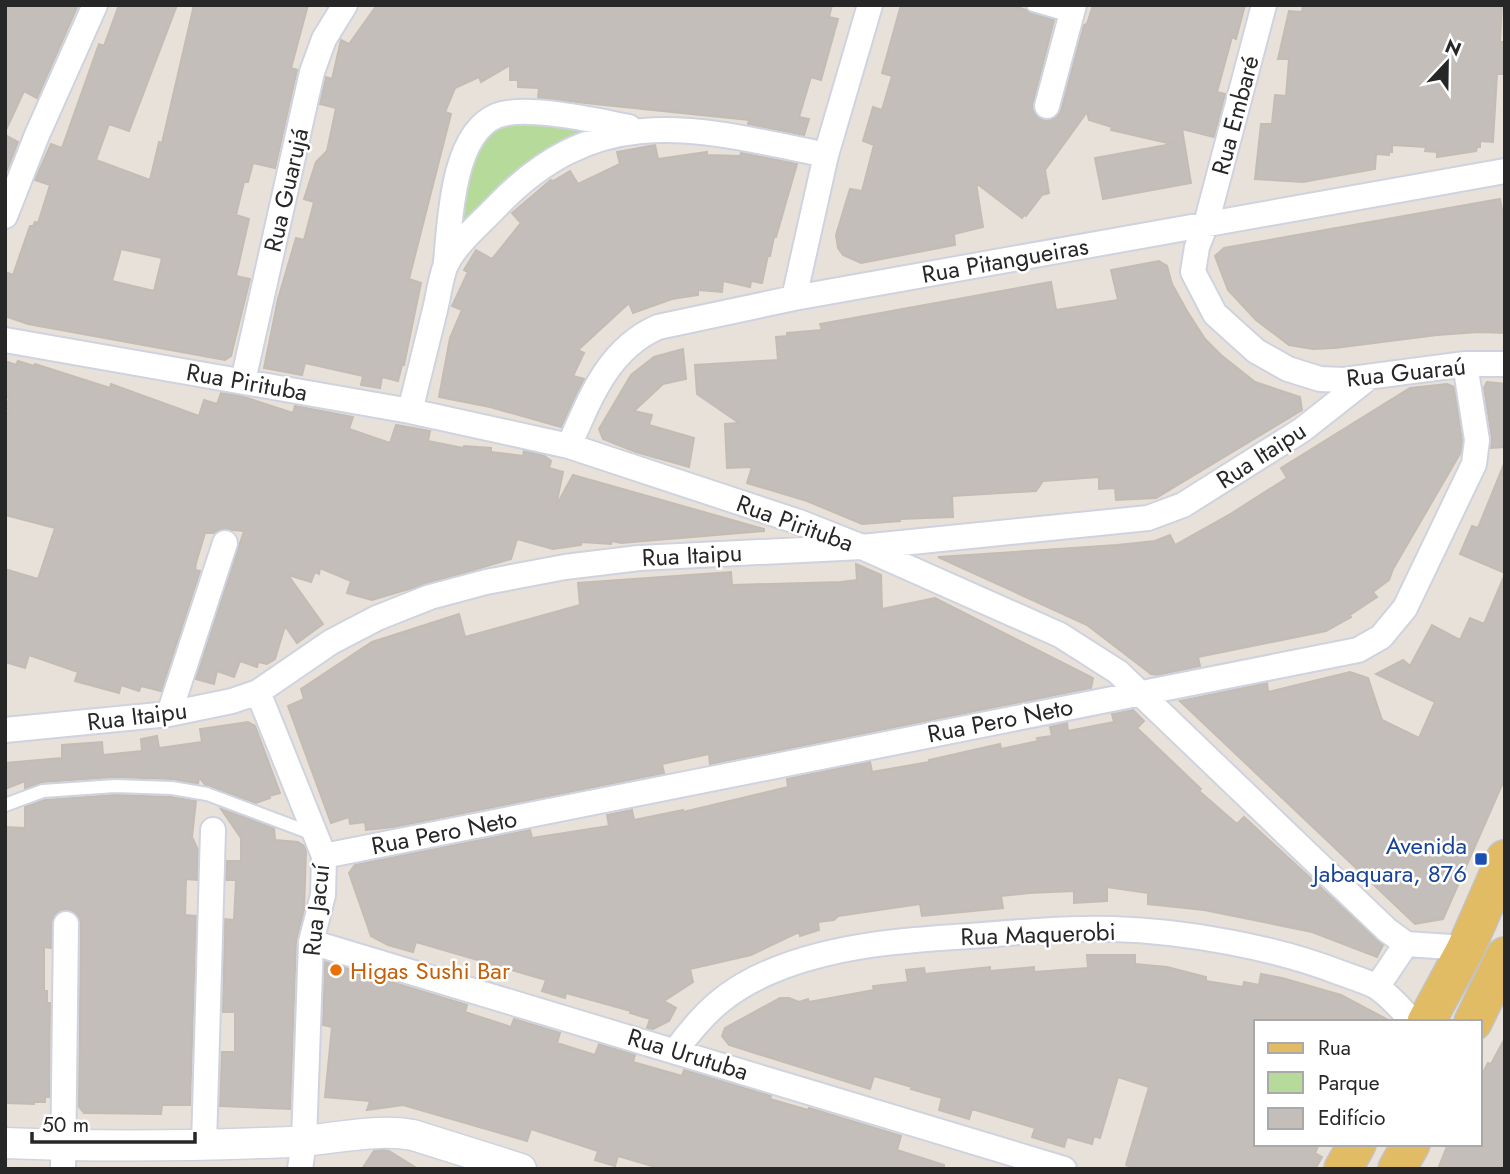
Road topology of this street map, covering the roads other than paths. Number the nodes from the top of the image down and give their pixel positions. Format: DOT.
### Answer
graph roads {
  1 [pos="95,5"];
  2 [pos="345,5"];
  3 [pos="870,5"];
  4 [pos="1033,5"];
  5 [pos="1264,5"];
  6 [pos="1073,11"];
  7 [pos="1046,106"];
  8 [pos="644,129"];
  9 [pos="826,155"];
  10 [pos="1505,171"];
  11 [pos="10,188"];
  12 [pos="5,216"];
  13 [pos="1206,224"];
  14 [pos="446,266"];
  15 [pos="794,298"];
  16 [pos="5,340"];
  17 [pos="1465,364"];
  18 [pos="1505,364"];
  19 [pos="1368,378"];
  20 [pos="243,381"];
  21 [pos="410,411"];
  22 [pos="569,446"];
  23 [pos="225,543"];
  24 [pos="862,547"];
  25 [pos="258,692"];
  26 [pos="1141,692"];
  27 [pos="169,715"];
  28 [pos="5,730"];
  29 [pos="5,805"];
  30 [pos="213,830"];
  31 [pos="320,846"];
  32 [pos="1505,859"];
  33 [pos="66,924"];
  34 [pos="311,942"];
  35 [pos="1406,944"];
  36 [pos="1466,948"];
  37 [pos="1505,956"];
  38 [pos="1377,987"];
  39 [pos="1412,1020"];
  40 [pos="1427,1020"];
  41 [pos="1474,1020"];
  42 [pos="676,1050"];
  43 [pos="5,1143"];
  44 [pos="204,1145"];
  45 [pos="1356,1146"];
  46 [pos="1410,1146"];
  47 [pos="302,1155"];
  48 [pos="64,1157"];
  49 [pos="521,1169"];
  50 [pos="1064,1169"];
  51 [pos="1343,1169"];
  52 [pos="1397,1169"];
  1 -- 11 [label="street"];
  2 -- 20 [label="street, Rua Guarujá"];
  3 -- 9 [label="street"];
  4 -- 6 [label="lane"];
  5 -- 13 [label="street, Rua Embaré"];
  6 -- 7 [label="street"];
  8 -- 9 [label="street"];
  8 -- 14 [label="street"];
  8 -- 14 [label="street"];
  9 -- 15 [label="street"];
  10 -- 13 [label="street, Rua Pitangueiras"];
  11 -- 12 [label="street"];
  13 -- 15 [label="street, Rua Pitangueiras"];
  13 -- 19 [label="street, Rua Guaraú"];
  14 -- 21 [label="street"];
  15 -- 22 [label="street, Rua Pitangueiras"];
  16 -- 20 [label="street, Rua Pirituba"];
  17 -- 18 [label="street, Rua Guaraú"];
  17 -- 19 [label="street, Rua Guaraú"];
  17 -- 26 [label="street, Rua Pero Neto"];
  19 -- 24 [label="street, Rua Itaipu"];
  20 -- 21 [label="street, Rua Pirituba"];
  21 -- 22 [label="street, Rua Pirituba"];
  22 -- 24 [label="street, Rua Pirituba"];
  23 -- 27 [label="street"];
  24 -- 25 [label="street, Rua Itaipu"];
  24 -- 26 [label="street, Rua Pirituba"];
  25 -- 27 [label="street, Rua Itaipu"];
  25 -- 31 [label="street, Rua Jacuí"];
  26 -- 31 [label="street, Rua Pero Neto"];
  26 -- 35 [label="street, Rua Pirituba"];
  27 -- 28 [label="street, Rua Itaipu"];
  29 -- 31 [label="lane"];
  30 -- 44 [label="street"];
  31 -- 34 [label="street, Rua Jacuí"];
  32 -- 36 [label="main road"];
  33 -- 48 [label="street"];
  34 -- 42 [label="street, Rua Urutuba"];
  34 -- 47 [label="street, Rua Jacuí"];
  35 -- 36 [label="street"];
  35 -- 38 [label="street"];
  36 -- 40 [label="main road"];
  37 -- 41 [label="main road"];
  38 -- 39 [label="street, Rua Maquerobi"];
  38 -- 42 [label="street, Rua Maquerobi"];
  42 -- 50 [label="street, Rua Urutuba"];
  43 -- 48 [label="street"];
  44 -- 47 [label="street"];
  44 -- 48 [label="street"];
  45 -- 51 [label="main road"];
  46 -- 52 [label="main road"];
  47 -- 49 [label="street"];
}
